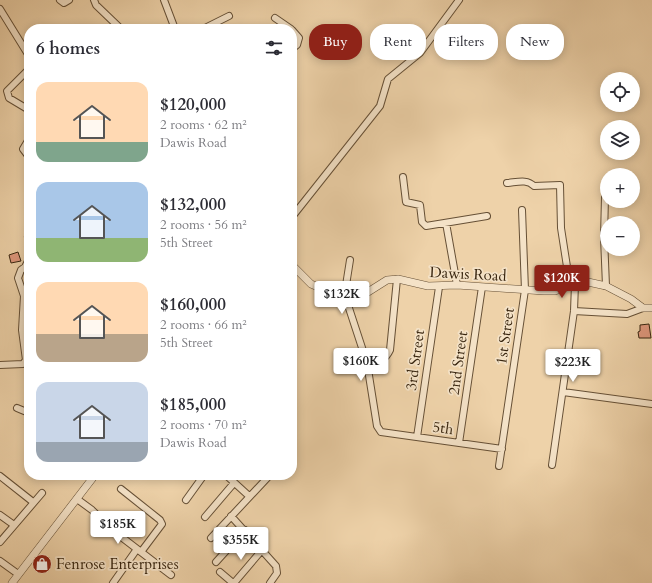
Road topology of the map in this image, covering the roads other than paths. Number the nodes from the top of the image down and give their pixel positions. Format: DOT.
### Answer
graph roads {
  1 [pos="60,0"];
  2 [pos="69,0"];
  3 [pos="94,0"];
  4 [pos="164,0"];
  5 [pos="459,0"];
  6 [pos="0,9"];
  7 [pos="229,16"];
  8 [pos="275,18"];
  9 [pos="116,24"];
  10 [pos="173,24"];
  11 [pos="213,24"];
  12 [pos="283,24"];
  13 [pos="297,36"];
  14 [pos="297,46"];
  15 [pos="24,48"];
  16 [pos="24,73"];
  17 [pos="24,107"];
  18 [pos="403,177"];
  19 [pos="507,183"];
  20 [pos="605,208"];
  21 [pos="522,210"];
  22 [pos="297,211"];
  23 [pos="487,216"];
  24 [pos="446,223"];
  25 [pos="350,260"];
  26 [pos="24,268"];
  27 [pos="297,270"];
  28 [pos="397,279"];
  29 [pos="457,285"];
  30 [pos="572,285"];
  31 [pos="606,286"];
  32 [pos="439,287"];
  33 [pos="482,287"];
  34 [pos="525,290"];
  35 [pos="24,296"];
  36 [pos="24,296"];
  37 [pos="345,298"];
  38 [pos="643,308"];
  39 [pos="652,308"];
  40 [pos="574,311"];
  41 [pos="22,330"];
  42 [pos="24,345"];
  43 [pos="24,363"];
  44 [pos="367,363"];
  45 [pos="0,364"];
  46 [pos="563,392"];
  47 [pos="652,404"];
  48 [pos="17,408"];
  49 [pos="24,412"];
  50 [pos="417,437"];
  51 [pos="459,443"];
  52 [pos="502,449"];
  53 [pos="552,465"];
  54 [pos="499,466"];
  55 [pos="0,476"];
  56 [pos="91,480"];
  57 [pos="200,480"];
  58 [pos="231,480"];
  59 [pos="265,480"];
  60 [pos="234,483"];
  61 [pos="121,489"];
  62 [pos="42,493"];
  63 [pos="249,496"];
  64 [pos="77,499"];
  65 [pos="186,500"];
  66 [pos="33,502"];
  67 [pos="0,515"];
  68 [pos="231,516"];
  69 [pos="205,517"];
  70 [pos="14,525"];
  71 [pos="244,530"];
  72 [pos="211,538"];
  73 [pos="0,542"];
  74 [pos="139,550"];
  75 [pos="262,550"];
  76 [pos="0,561"];
  77 [pos="216,562"];
  78 [pos="220,572"];
  79 [pos="18,574"];
  80 [pos="172,575"];
  81 [pos="12,583"];
  82 [pos="113,583"];
  83 [pos="234,583"];
  84 [pos="270,583"];
  1 -- 2 [label="street"];
  3 -- 9 [label="street"];
  4 -- 10 [label="street"];
  5 -- 22 [label="street"];
  6 -- 15 [label="street"];
  7 -- 11 [label="street"];
  8 -- 12 [label="street"];
  13 -- 14 [label="street"];
  16 -- 17 [label="street"];
  18 -- 24 [label="street"];
  19 -- 30 [label="street"];
  20 -- 31 [label="street"];
  21 -- 34 [label="street, 1st Street"];
  23 -- 24 [label="street"];
  24 -- 29 [label="street"];
  25 -- 37 [label="street"];
  26 -- 36 [label="street"];
  27 -- 37 [label="street"];
  28 -- 32 [label="street, Dawis Road"];
  28 -- 37 [label="street"];
  28 -- 44 [label="street"];
  29 -- 32 [label="street, Dawis Road"];
  29 -- 33 [label="street, Dawis Road"];
  30 -- 31 [label="street, Dawis Road"];
  30 -- 34 [label="street, Dawis Road"];
  30 -- 40 [label="street"];
  31 -- 38 [label="street, Dawis Road"];
  32 -- 50 [label="street, 3rd Street"];
  33 -- 34 [label="street, Dawis Road"];
  33 -- 51 [label="street, 2nd Street"];
  34 -- 52 [label="street, 1st Street"];
  35 -- 41 [label="street"];
  37 -- 44 [label="street"];
  38 -- 39 [label="street"];
  38 -- 40 [label="street"];
  40 -- 46 [label="street"];
  41 -- 42 [label="street"];
  43 -- 45 [label="street"];
  44 -- 50 [label="street, 5th"];
  46 -- 47 [label="street"];
  46 -- 53 [label="street"];
  48 -- 49 [label="street"];
  50 -- 51 [label="street, 5th"];
  51 -- 52 [label="street, 5th"];
  52 -- 54 [label="street, 1st Street"];
  55 -- 66 [label="street"];
  56 -- 64 [label="street"];
  57 -- 65 [label="street"];
  58 -- 60 [label="street"];
  59 -- 63 [label="street"];
  60 -- 63 [label="street"];
  60 -- 69 [label="street"];
  61 -- 74 [label="street"];
  62 -- 66 [label="street"];
  63 -- 68 [label="street"];
  64 -- 74 [label="street"];
  64 -- 79 [label="street"];
  66 -- 70 [label="street"];
  67 -- 70 [label="street"];
  68 -- 71 [label="street"];
  68 -- 72 [label="street"];
  70 -- 73 [label="street"];
  71 -- 75 [label="street"];
  71 -- 77 [label="street"];
  74 -- 80 [label="street"];
  74 -- 82 [label="street"];
  75 -- 83 [label="street"];
  75 -- 84 [label="street"];
  76 -- 79 [label="street"];
  78 -- 83 [label="street"];
  79 -- 81 [label="street"];
}
